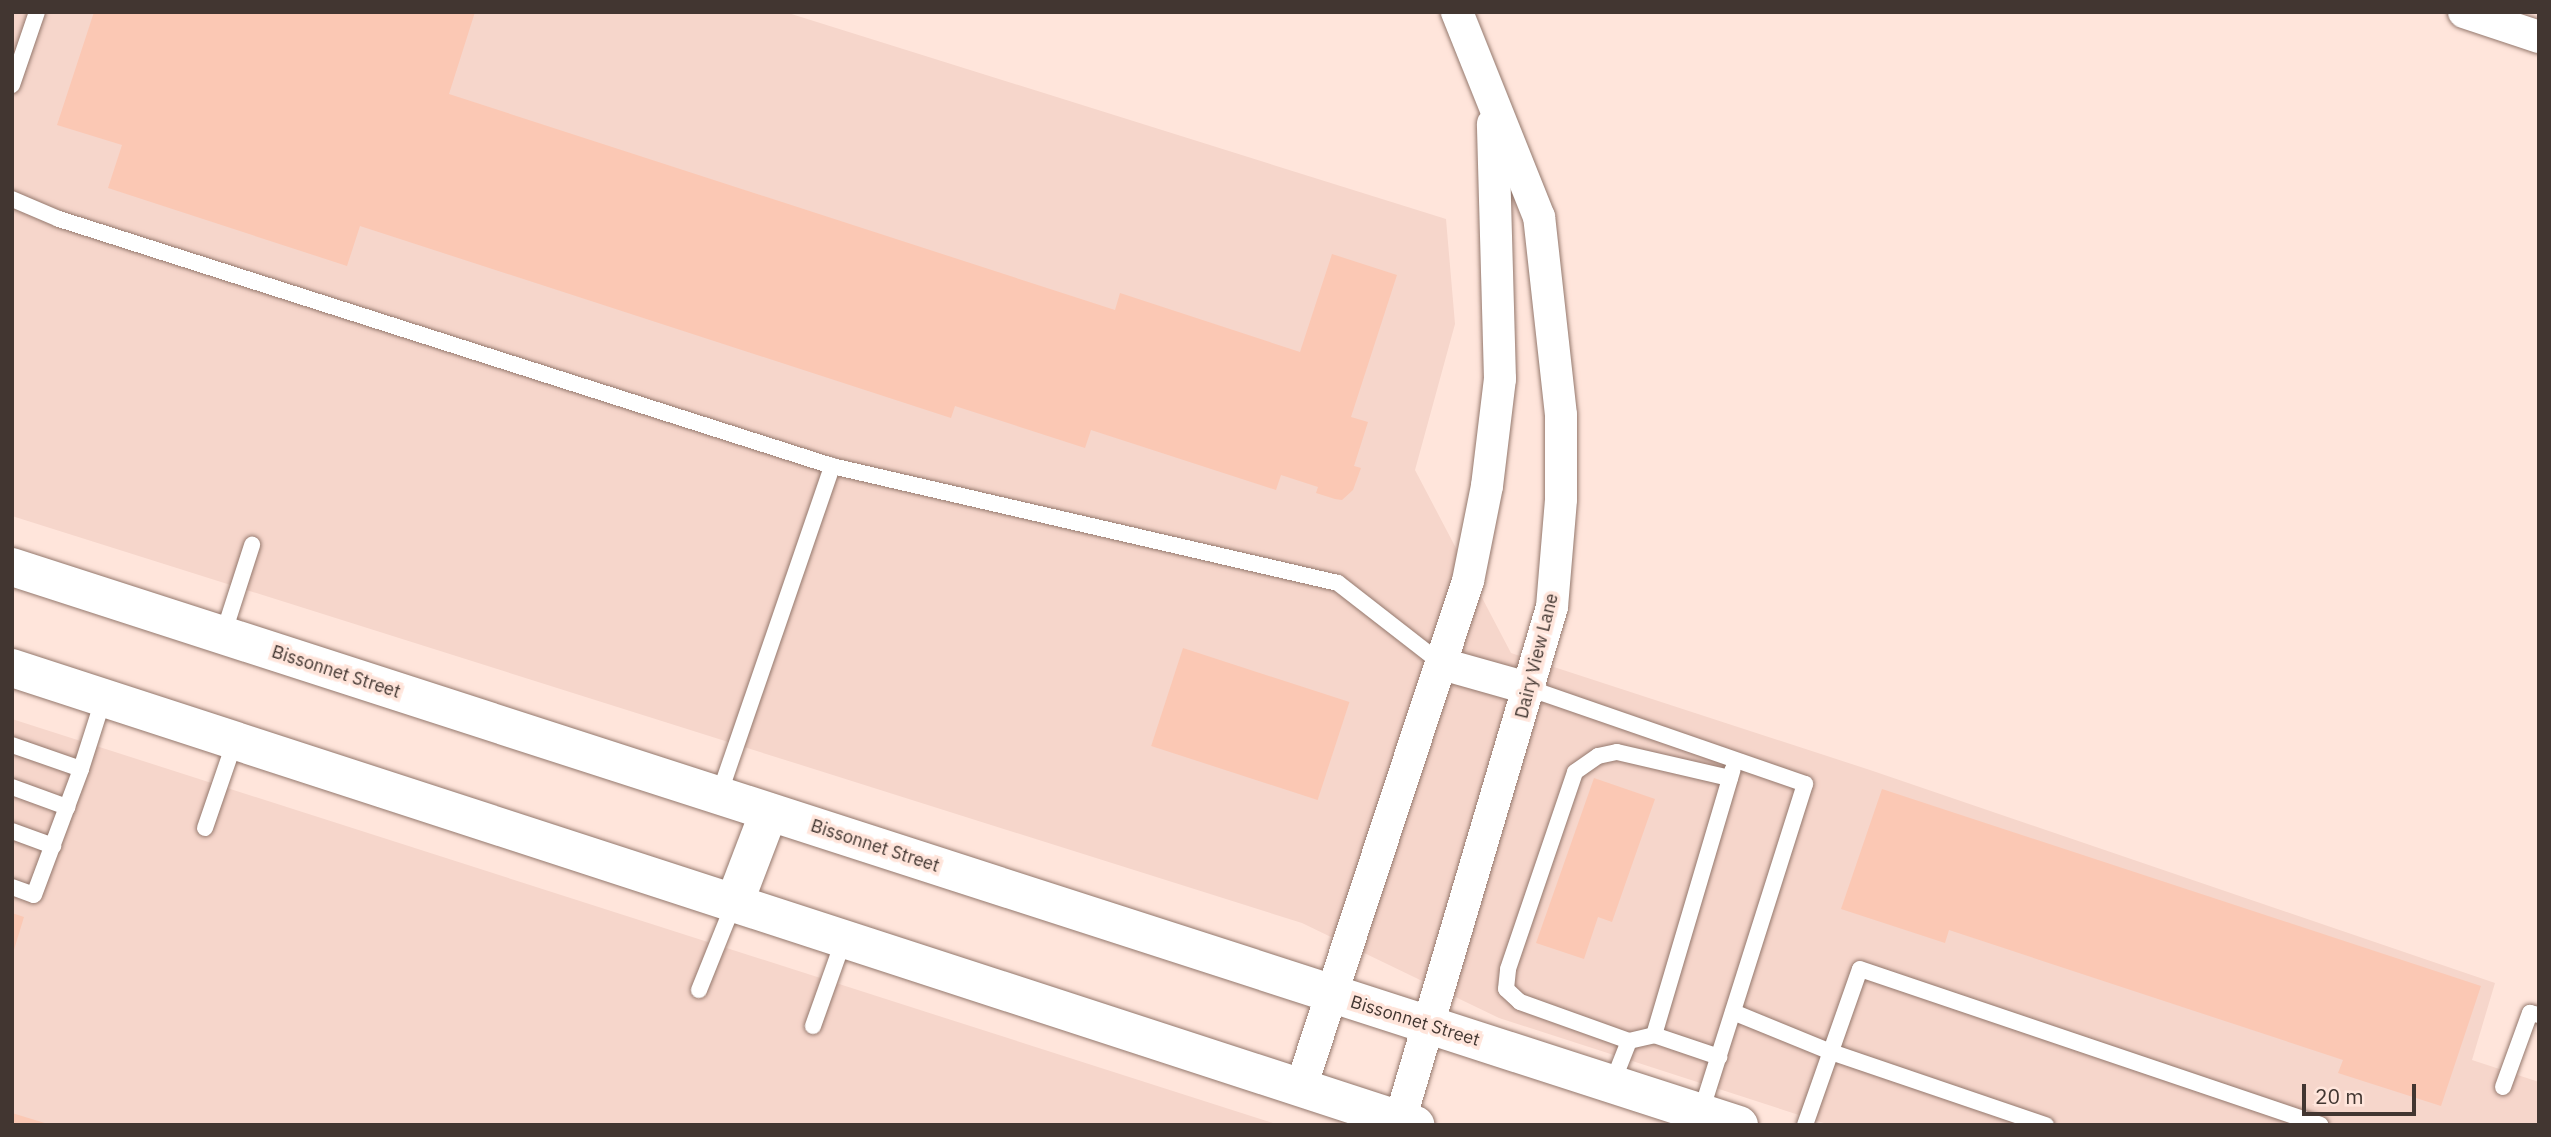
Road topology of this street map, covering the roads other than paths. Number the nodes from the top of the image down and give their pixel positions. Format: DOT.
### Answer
graph roads {
  1 [pos="37,12"];
  2 [pos="1457,12"];
  3 [pos="2464,12"];
  4 [pos="2539,37"];
  5 [pos="12,85"];
  6 [pos="1492,101"];
  7 [pos="12,199"];
  8 [pos="832,466"];
  9 [pos="252,545"];
  10 [pos="12,567"];
  11 [pos="223,635"];
  12 [pos="1442,664"];
  13 [pos="12,667"];
  14 [pos="1531,689"];
  15 [pos="104,697"];
  16 [pos="235,739"];
  17 [pos="12,745"];
  18 [pos="1736,760"];
  19 [pos="81,769"];
  20 [pos="1730,778"];
  21 [pos="12,787"];
  22 [pos="719,796"];
  23 [pos="67,807"];
  24 [pos="769,812"];
  25 [pos="205,828"];
  26 [pos="12,831"];
  27 [pos="53,846"];
  28 [pos="12,887"];
  29 [pos="735,901"];
  30 [pos="845,937"];
  31 [pos="699,990"];
  32 [pos="1331,995"];
  33 [pos="1733,1012"];
  34 [pos="2539,1015"];
  35 [pos="813,1026"];
  36 [pos="1429,1026"];
  37 [pos="1654,1035"];
  38 [pos="1629,1041"];
  39 [pos="1831,1052"];
  40 [pos="1719,1057"];
  41 [pos="1612,1084"];
  42 [pos="1301,1087"];
  43 [pos="2503,1087"];
  44 [pos="1700,1112"];
  45 [pos="1406,1123"];
  46 [pos="1739,1125"];
  47 [pos="1805,1125"];
  48 [pos="2046,1125"];
  49 [pos="2320,1125"];
  1 -- 5 [label="lane"];
  2 -- 6 [label="street, Dairy View Lane"];
  3 -- 4 [label="street"];
  6 -- 12 [label="street, Dairy View Lane"];
  6 -- 14 [label="street, Dairy View Lane"];
  7 -- 8 [label="lane"];
  8 -- 12 [label="lane"];
  8 -- 22 [label="lane"];
  9 -- 11 [label="lane"];
  10 -- 11 [label="main road, Bissonnet Street"];
  11 -- 22 [label="main road, Bissonnet Street"];
  12 -- 14 [label="street"];
  12 -- 32 [label="street, Dairy View Lane"];
  13 -- 15 [label="main road"];
  14 -- 18 [label="lane"];
  14 -- 36 [label="street, Dairy View Lane"];
  15 -- 16 [label="main road"];
  15 -- 19 [label="lane"];
  16 -- 25 [label="lane"];
  16 -- 29 [label="main road"];
  17 -- 19 [label="lane"];
  18 -- 20 [label="lane"];
  18 -- 33 [label="lane"];
  19 -- 23 [label="lane"];
  20 -- 37 [label="lane"];
  20 -- 38 [label="lane"];
  21 -- 23 [label="lane"];
  22 -- 24 [label="main road, Bissonnet Street"];
  23 -- 27 [label="lane"];
  24 -- 29 [label="main road"];
  24 -- 32 [label="main road, Bissonnet Street"];
  26 -- 27 [label="lane"];
  27 -- 28 [label="lane"];
  29 -- 30 [label="main road"];
  29 -- 31 [label="lane"];
  30 -- 35 [label="lane"];
  30 -- 42 [label="main road"];
  32 -- 36 [label="main road, Bissonnet Street"];
  32 -- 42 [label="street, Dairy View Lane"];
  33 -- 39 [label="lane"];
  33 -- 40 [label="lane"];
  34 -- 43 [label="lane"];
  36 -- 41 [label="main road, Bissonnet Street"];
  36 -- 45 [label="street, Dairy View Lane"];
  37 -- 38 [label="lane"];
  37 -- 40 [label="lane"];
  38 -- 41 [label="lane"];
  39 -- 47 [label="lane"];
  39 -- 48 [label="lane"];
  39 -- 49 [label="lane"];
  40 -- 44 [label="lane"];
  41 -- 44 [label="main road, Bissonnet Street"];
  42 -- 45 [label="main road"];
  44 -- 46 [label="main road, Bissonnet Street"];
}
